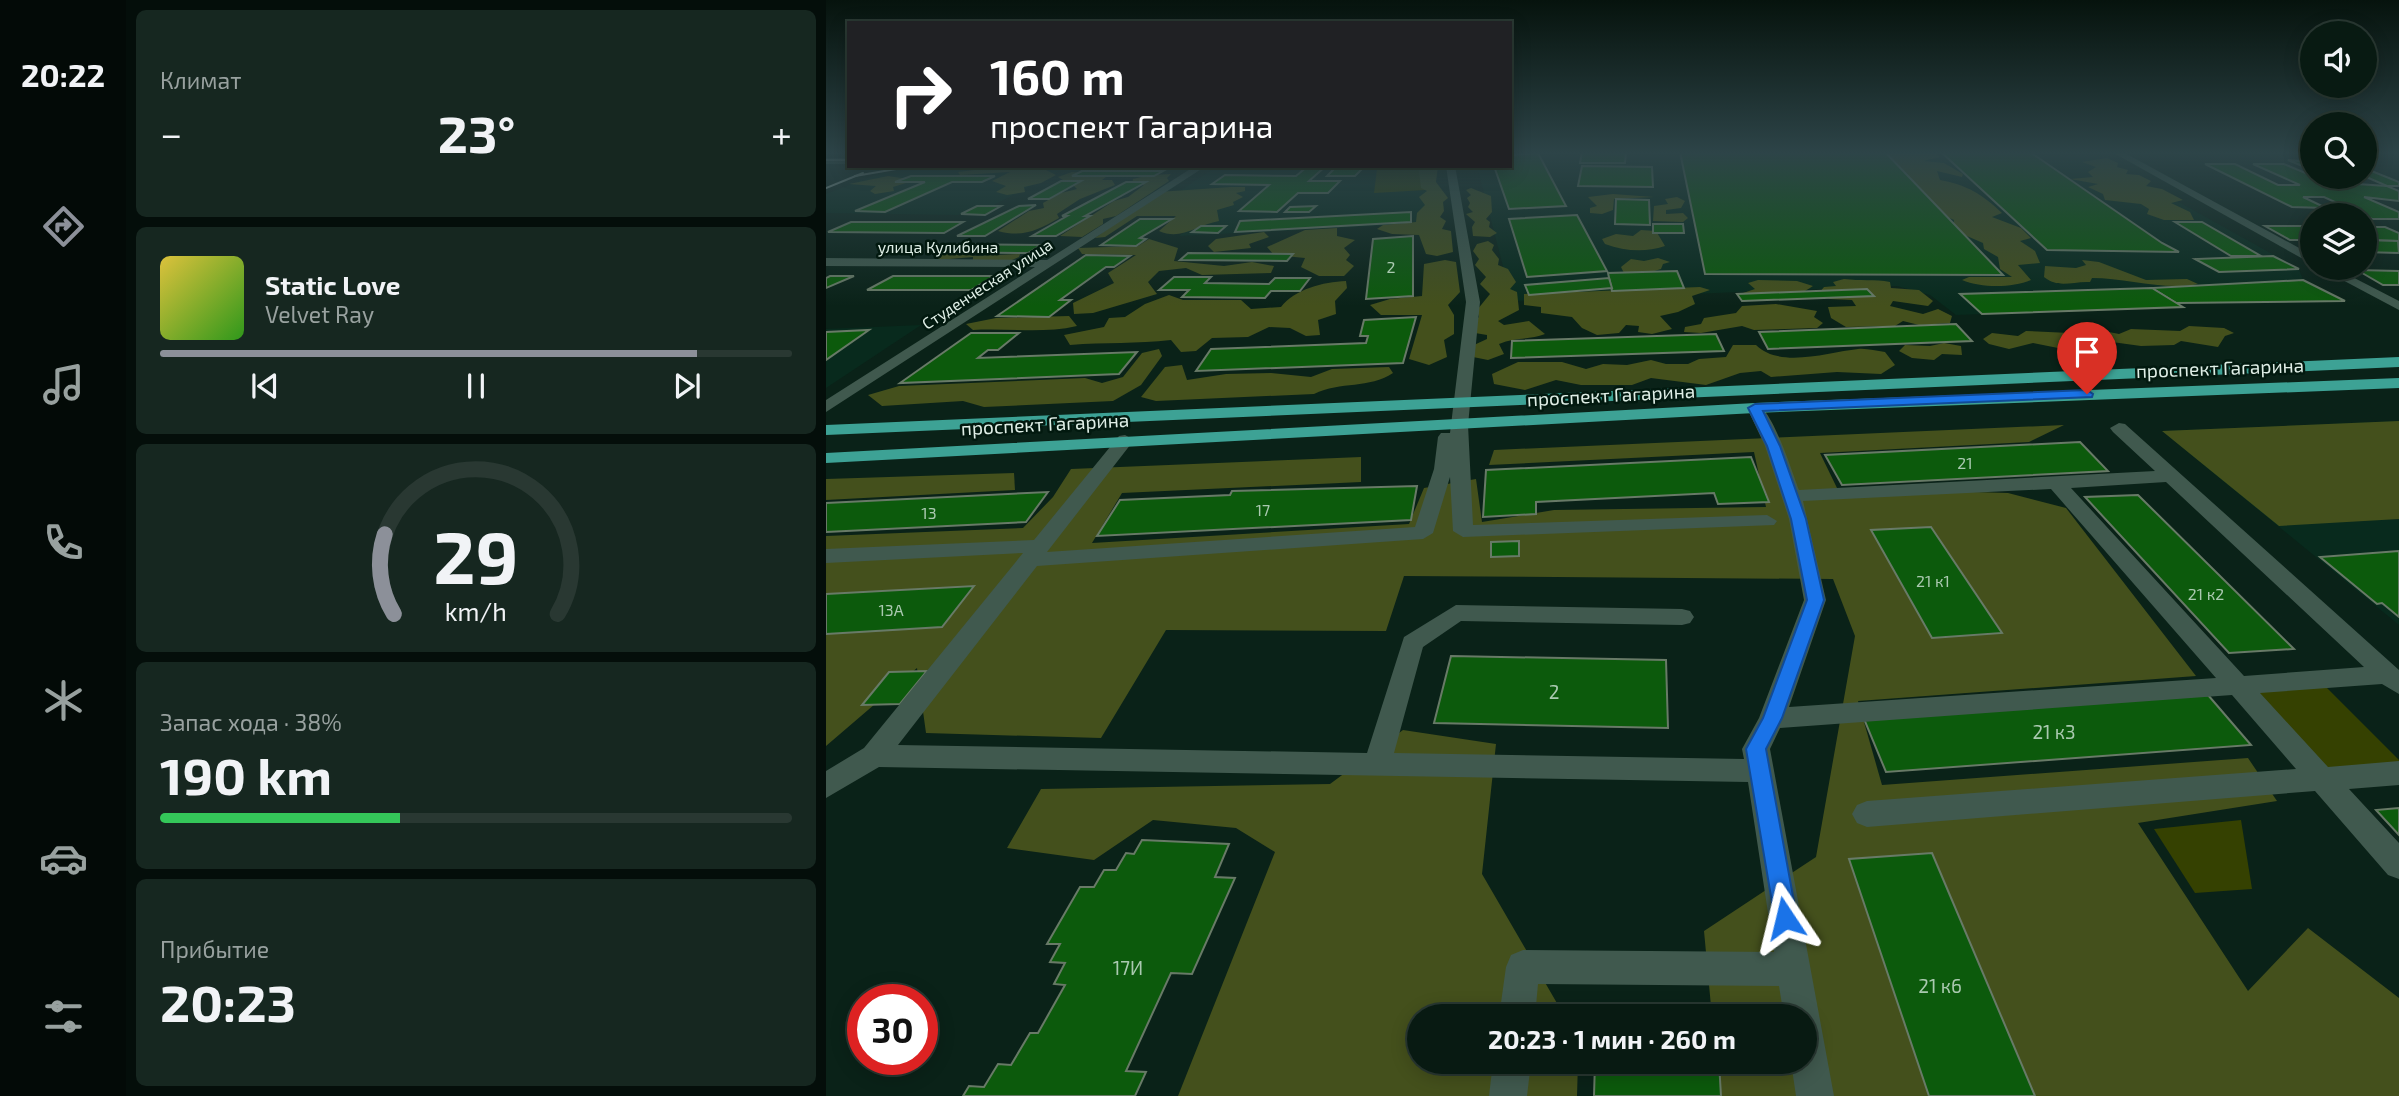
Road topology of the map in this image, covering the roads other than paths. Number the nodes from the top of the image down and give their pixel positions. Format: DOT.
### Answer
graph roads {
  1 [pos="1144,203"];
  2 [pos="1456,203"];
  3 [pos="2209,203"];
  4 [pos="2300,253"];
  5 [pos="826,262"];
  6 [pos="1050,264"];
  7 [pos="2349,280"];
  8 [pos="2399,306"];
  9 [pos="2399,362"];
  10 [pos="2399,383"];
  11 [pos="1462,401"];
  12 [pos="826,407"];
  13 [pos="1755,408"];
  14 [pos="1454,425"];
  15 [pos="2119,428"];
  16 [pos="826,430"];
  17 [pos="1125,440"];
  18 [pos="826,458"];
  19 [pos="2171,476"];
  20 [pos="2056,483"];
  21 [pos="1791,496"];
  22 [pos="1767,521"];
  23 [pos="1035,553"];
  24 [pos="826,556"];
  25 [pos="1682,617"];
  26 [pos="2393,680"];
  27 [pos="2238,686"];
  28 [pos="1772,718"];
  29 [pos="874,756"];
  30 [pos="1377,765"];
  31 [pos="1760,771"];
  32 [pos="2399,773"];
  33 [pos="2322,779"];
  34 [pos="826,786"];
  35 [pos="1867,814"];
  36 [pos="2399,865"];
  37 [pos="1793,969"];
  38 [pos="1519,1004"];
  39 [pos="1800,1004"];
  40 [pos="1511,1074"];
  41 [pos="1811,1074"];
  42 [pos="1508,1096"];
  43 [pos="1815,1096"];
  1 -- 6 [label="street, Студенческая улица"];
  2 -- 11 [label="street"];
  3 -- 4 [label="street"];
  5 -- 6 [label="street, улица Кулибина"];
  6 -- 12 [label="street, Студенческая улица"];
  7 -- 8 [label="street"];
  9 -- 11 [label="main road, проспект Гагарина"];
  10 -- 13 [label="main road, проспект Гагарина"];
  11 -- 14 [label="street"];
  11 -- 16 [label="main road, проспект Гагарина"];
  13 -- 14 [label="main road, проспект Гагарина"];
  13 -- 21 [label="street"];
  14 -- 17 [label="main road, проспект Гагарина"];
  14 -- 22 [label="street"];
  14 -- 23 [label="street"];
  15 -- 19 [label="street"];
  17 -- 18 [label="main road, проспект Гагарина"];
  17 -- 23 [label="street"];
  19 -- 20 [label="street"];
  19 -- 26 [label="street"];
  20 -- 21 [label="street"];
  20 -- 27 [label="street"];
  21 -- 28 [label="street"];
  23 -- 24 [label="street"];
  23 -- 29 [label="street"];
  25 -- 30 [label="street"];
  26 -- 27 [label="street"];
  27 -- 28 [label="street"];
  27 -- 33 [label="street"];
  28 -- 31 [label="street"];
  29 -- 30 [label="street"];
  29 -- 34 [label="street"];
  30 -- 31 [label="street"];
  31 -- 37 [label="street"];
  32 -- 33 [label="street"];
  33 -- 35 [label="street"];
  33 -- 36 [label="street"];
  37 -- 38 [label="street"];
  37 -- 39 [label="street"];
  40 -- 42 [label="street"];
  41 -- 43 [label="street"];
}
